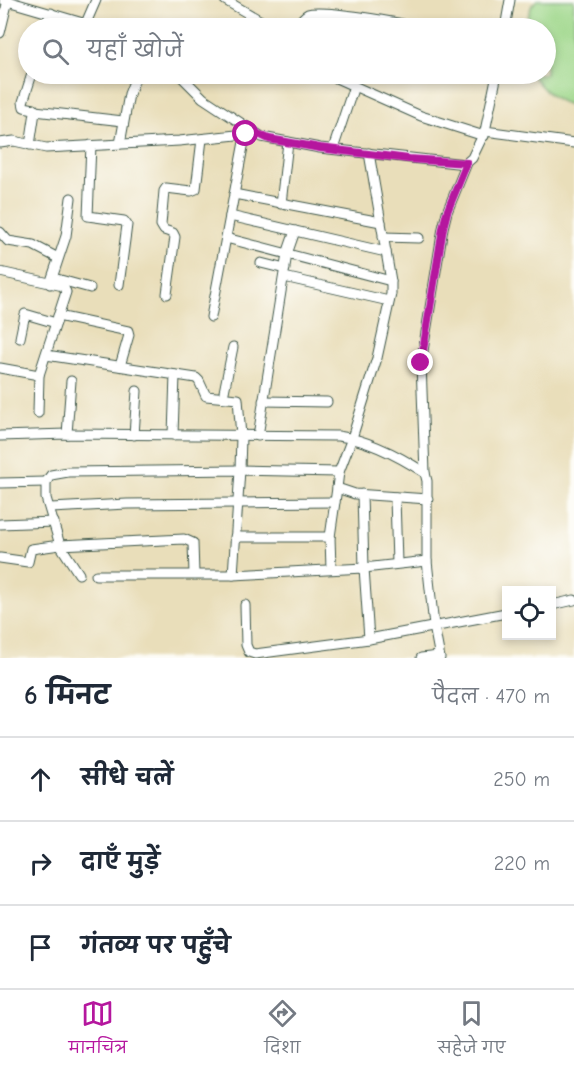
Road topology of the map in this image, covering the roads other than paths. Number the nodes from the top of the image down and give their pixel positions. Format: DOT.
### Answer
graph roads {
  1 [pos="7,0"];
  2 [pos="96,0"];
  3 [pos="225,0"];
  4 [pos="510,0"];
  5 [pos="51,13"];
  6 [pos="49,18"];
  7 [pos="68,18"];
  8 [pos="88,18"];
  9 [pos="256,18"];
  10 [pos="302,18"];
  11 [pos="362,18"];
  12 [pos="507,18"];
  13 [pos="0,33"];
  14 [pos="29,84"];
  15 [pos="132,84"];
  16 [pos="189,84"];
  17 [pos="350,84"];
  18 [pos="495,84"];
  19 [pos="354,86"];
  20 [pos="35,111"];
  21 [pos="123,121"];
  22 [pos="246,131"];
  23 [pos="485,134"];
  24 [pos="202,139"];
  25 [pos="288,142"];
  26 [pos="0,143"];
  27 [pos="574,143"];
  28 [pos="120,144"];
  29 [pos="30,145"];
  30 [pos="91,145"];
  31 [pos="333,149"];
  32 [pos="369,153"];
  33 [pos="467,163"];
  34 [pos="234,194"];
  35 [pos="71,198"];
  36 [pos="281,204"];
  37 [pos="230,216"];
  38 [pos="381,222"];
  39 [pos="295,231"];
  40 [pos="0,232"];
  41 [pos="383,237"];
  42 [pos="226,238"];
  43 [pos="419,238"];
  44 [pos="386,252"];
  45 [pos="287,254"];
  46 [pos="58,258"];
  47 [pos="261,263"];
  48 [pos="0,272"];
  49 [pos="285,273"];
  50 [pos="51,280"];
  51 [pos="391,280"];
  52 [pos="119,285"];
  53 [pos="90,288"];
  54 [pos="167,294"];
  55 [pos="389,302"];
  56 [pos="211,318"];
  57 [pos="57,319"];
  58 [pos="20,338"];
  59 [pos="233,347"];
  60 [pos="46,355"];
  61 [pos="120,366"];
  62 [pos="0,368"];
  63 [pos="39,375"];
  64 [pos="175,375"];
  65 [pos="71,381"];
  66 [pos="137,391"];
  67 [pos="223,397"];
  68 [pos="263,401"];
  69 [pos="327,402"];
  70 [pos="38,413"];
  71 [pos="67,434"];
  72 [pos="134,435"];
  73 [pos="173,435"];
  74 [pos="0,436"];
  75 [pos="241,436"];
  76 [pos="258,436"];
  77 [pos="352,438"];
  78 [pos="240,470"];
  79 [pos="339,472"];
  80 [pos="425,473"];
  81 [pos="0,483"];
  82 [pos="46,483"];
  83 [pos="337,488"];
  84 [pos="363,494"];
  85 [pos="395,497"];
  86 [pos="428,499"];
  87 [pos="335,502"];
  88 [pos="238,504"];
  89 [pos="51,508"];
  90 [pos="54,522"];
  91 [pos="0,524"];
  92 [pos="235,537"];
  93 [pos="330,537"];
  94 [pos="60,545"];
  95 [pos="0,558"];
  96 [pos="428,561"];
  97 [pos="397,564"];
  98 [pos="364,568"];
  99 [pos="331,569"];
  100 [pos="79,573"];
  101 [pos="194,574"];
  102 [pos="96,575"];
  103 [pos="233,575"];
  104 [pos="574,600"];
  105 [pos="556,603"];
  106 [pos="245,605"];
  107 [pos="502,614"];
  108 [pos="434,626"];
  109 [pos="369,639"];
  110 [pos="440,657"];
  111 [pos="421,658"];
  1 -- 5 [label="street"];
  1 -- 13 [label="street"];
  2 -- 8 [label="street"];
  3 -- 9 [label="street"];
  4 -- 12 [label="street"];
  5 -- 6 [label="street"];
  5 -- 7 [label="street"];
  10 -- 11 [label="street"];
  14 -- 20 [label="street"];
  15 -- 21 [label="street"];
  16 -- 22 [label="street"];
  17 -- 19 [label="street"];
  18 -- 23 [label="street"];
  19 -- 23 [label="street"];
  19 -- 31 [label="street"];
  20 -- 21 [label="street"];
  20 -- 29 [label="street"];
  21 -- 28 [label="street"];
  22 -- 24 [label="street"];
  22 -- 25 [label="street"];
  22 -- 34 [label="street"];
  23 -- 27 [label="street"];
  23 -- 33 [label="street"];
  24 -- 28 [label="street"];
  24 -- 54 [label="street"];
  25 -- 31 [label="street"];
  25 -- 36 [label="street"];
  26 -- 29 [label="street"];
  28 -- 30 [label="street"];
  29 -- 30 [label="street"];
  30 -- 52 [label="street"];
  31 -- 32 [label="street"];
  32 -- 33 [label="street"];
  32 -- 38 [label="street"];
  33 -- 80 [label="street"];
  34 -- 36 [label="street"];
  34 -- 37 [label="street"];
  35 -- 46 [label="street"];
  36 -- 38 [label="street"];
  37 -- 39 [label="street"];
  37 -- 42 [label="street"];
  38 -- 41 [label="street"];
  39 -- 44 [label="street"];
  39 -- 45 [label="street"];
  40 -- 46 [label="street"];
  41 -- 43 [label="street"];
  41 -- 44 [label="street"];
  42 -- 45 [label="street"];
  42 -- 56 [label="street"];
  44 -- 51 [label="street"];
  45 -- 49 [label="street"];
  45 -- 51 [label="street"];
  46 -- 50 [label="street"];
  47 -- 49 [label="street"];
  48 -- 50 [label="street"];
  49 -- 55 [label="street"];
  49 -- 68 [label="street"];
  50 -- 53 [label="street"];
  50 -- 57 [label="street"];
  51 -- 55 [label="street"];
  55 -- 77 [label="street"];
  57 -- 58 [label="street"];
  57 -- 60 [label="street"];
  57 -- 61 [label="street"];
  59 -- 67 [label="street"];
  60 -- 61 [label="street"];
  60 -- 63 [label="street"];
  61 -- 64 [label="street"];
  62 -- 63 [label="street"];
  63 -- 70 [label="street"];
  64 -- 67 [label="street"];
  64 -- 73 [label="street"];
  65 -- 71 [label="street"];
  66 -- 72 [label="street"];
  67 -- 75 [label="street"];
  68 -- 69 [label="street"];
  68 -- 76 [label="street"];
  71 -- 72 [label="street"];
  71 -- 74 [label="street"];
  72 -- 73 [label="street"];
  73 -- 75 [label="street"];
  75 -- 76 [label="street"];
  75 -- 78 [label="street"];
  76 -- 77 [label="street"];
  77 -- 79 [label="street"];
  77 -- 80 [label="street"];
  78 -- 79 [label="street"];
  78 -- 82 [label="street"];
  78 -- 88 [label="street"];
  79 -- 83 [label="street"];
  80 -- 86 [label="street"];
  81 -- 82 [label="street"];
  82 -- 89 [label="street"];
  83 -- 84 [label="street"];
  83 -- 87 [label="street"];
  84 -- 85 [label="street"];
  84 -- 98 [label="street"];
  85 -- 86 [label="street"];
  85 -- 97 [label="street"];
  86 -- 96 [label="street"];
  87 -- 88 [label="street"];
  87 -- 93 [label="street"];
  88 -- 89 [label="street"];
  88 -- 92 [label="street"];
  89 -- 90 [label="street"];
  90 -- 91 [label="street"];
  90 -- 94 [label="street"];
  92 -- 93 [label="street"];
  92 -- 103 [label="street"];
  93 -- 99 [label="street"];
  94 -- 95 [label="street"];
  94 -- 100 [label="street"];
  94 -- 101 [label="street"];
  96 -- 97 [label="street"];
  96 -- 108 [label="street"];
  97 -- 98 [label="street"];
  98 -- 99 [label="street"];
  98 -- 109 [label="street"];
  99 -- 103 [label="street"];
  101 -- 102 [label="street"];
  101 -- 103 [label="street"];
  104 -- 105 [label="street"];
  106 -- 109 [label="street"];
  107 -- 108 [label="street"];
  108 -- 109 [label="street"];
  108 -- 110 [label="street"];
  110 -- 111 [label="street"];
}
